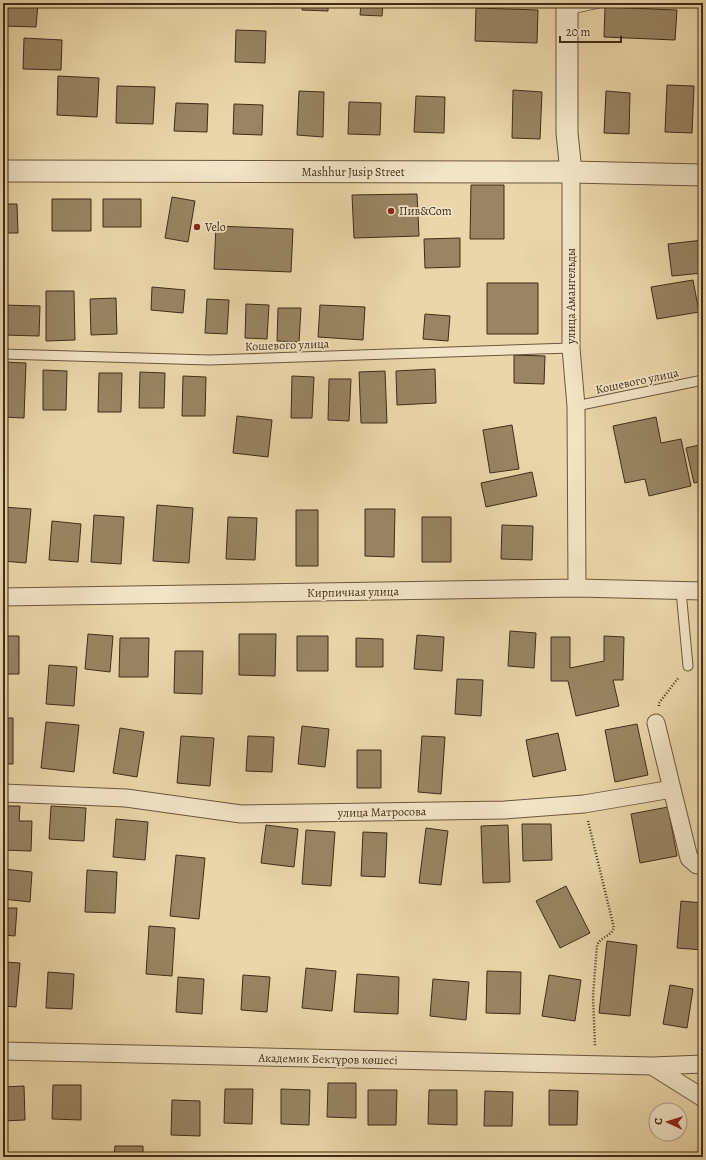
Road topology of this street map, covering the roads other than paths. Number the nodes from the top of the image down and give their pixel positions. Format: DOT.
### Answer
graph roads {
  1 [pos="600,3"];
  2 [pos="567,6"];
  3 [pos="3,171"];
  4 [pos="571,172"];
  5 [pos="703,175"];
  6 [pos="571,348"];
  7 [pos="3,354"];
  8 [pos="703,380"];
  9 [pos="576,406"];
  10 [pos="577,588"];
  11 [pos="680,591"];
  12 [pos="703,591"];
  13 [pos="3,597"];
  14 [pos="688,666"];
  15 [pos="656,723"];
  16 [pos="672,789"];
  17 [pos="3,793"];
  18 [pos="703,865"];
  19 [pos="3,1051"];
  20 [pos="703,1064"];
  21 [pos="652,1066"];
  22 [pos="703,1098"];
  1 -- 2 [label="lane"];
  2 -- 4 [label="street, улица Амангельды"];
  3 -- 4 [label="street, Mashhur Jusip Street"];
  4 -- 5 [label="street, Mashhur Jusip Street"];
  4 -- 6 [label="street, улица Амангельды"];
  6 -- 7 [label="lane, Кошевого улица"];
  6 -- 9 [label="street, улица Амангельды"];
  8 -- 9 [label="lane, Кошевого улица"];
  9 -- 10 [label="street, улица Амангельды"];
  10 -- 11 [label="street, Кирпичная улица"];
  10 -- 13 [label="street, Кирпичная улица"];
  11 -- 12 [label="street, Кирпичная улица"];
  11 -- 14 [label="lane"];
  15 -- 16 [label="street"];
  16 -- 17 [label="street, улица Матросова"];
  16 -- 18 [label="street"];
  19 -- 21 [label="street, Академик Бектұров көшесі"];
  20 -- 21 [label="street, Академик Бектұров көшесі"];
  21 -- 22 [label="street"];
}
